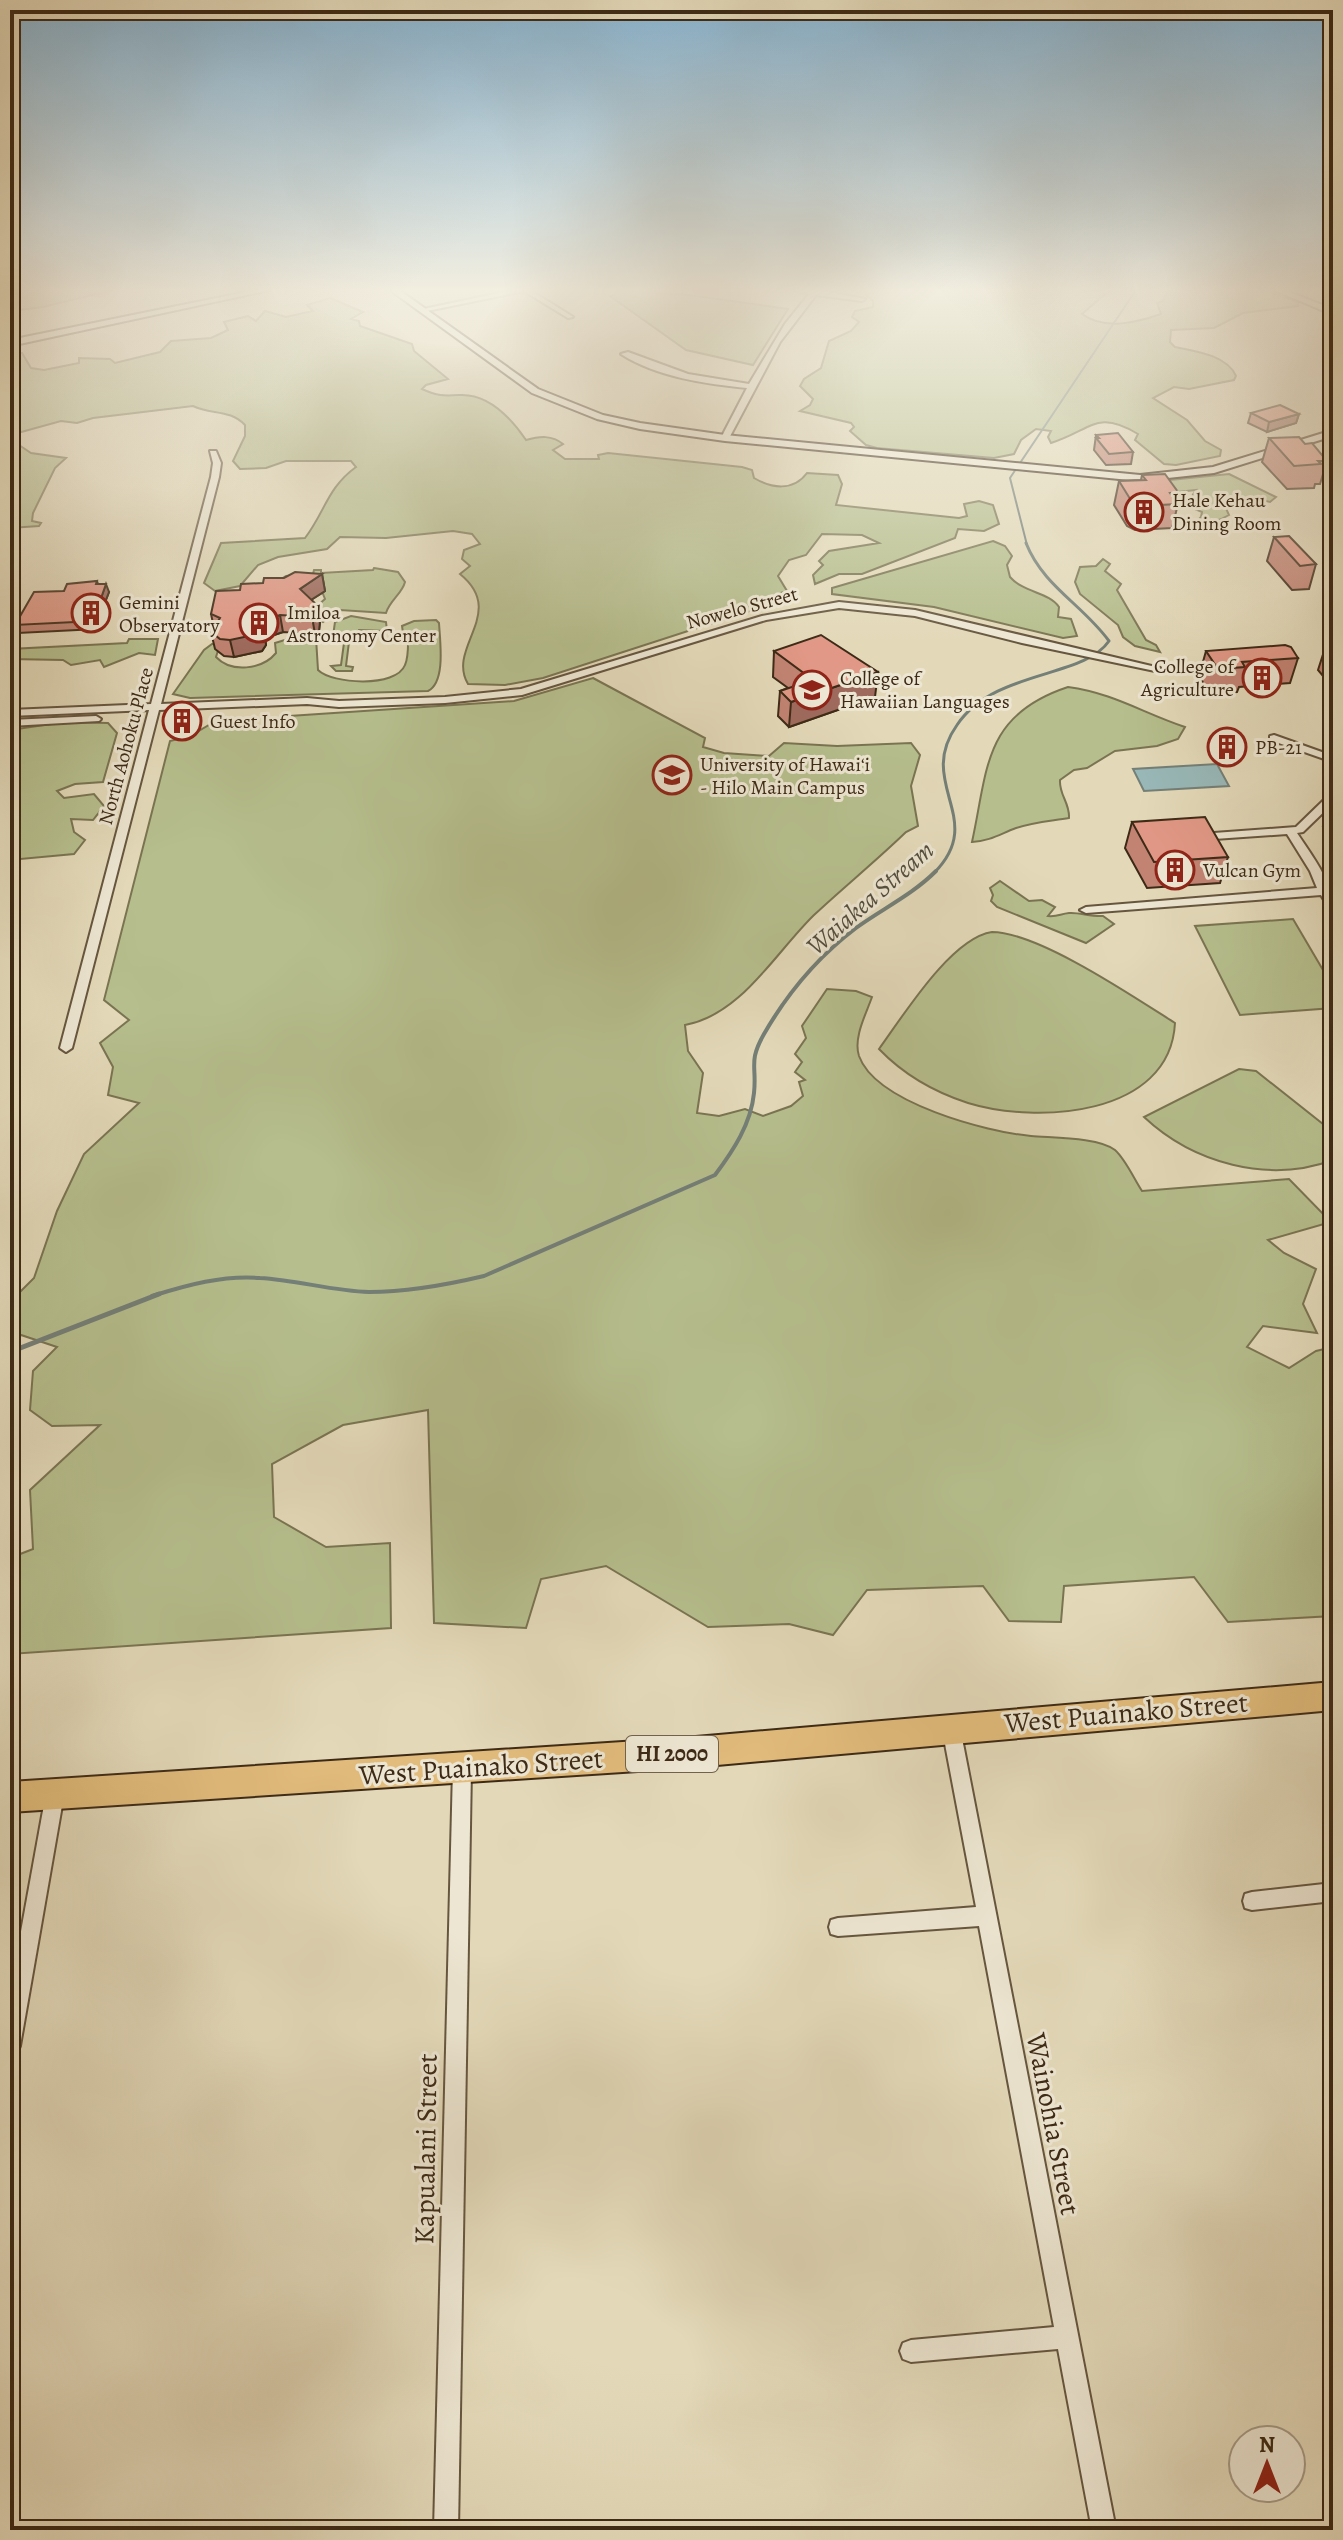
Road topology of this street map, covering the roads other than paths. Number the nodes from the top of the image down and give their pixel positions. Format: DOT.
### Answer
graph roads {
  1 [pos="577,409"];
  2 [pos="740,409"];
  3 [pos="1333,433"];
  4 [pos="725,438"];
  5 [pos="213,453"];
  6 [pos="1155,668"];
  7 [pos="152,712"];
  8 [pos="10,713"];
  9 [pos="10,723"];
  10 [pos="1274,738"];
  11 [pos="1333,759"];
  12 [pos="1333,797"];
  13 [pos="1290,831"];
  14 [pos="1179,839"];
  15 [pos="1324,891"];
  16 [pos="1333,906"];
  17 [pos="1086,910"];
  18 [pos="66,1048"];
  19 [pos="1333,1696"];
  20 [pos="951,1728"];
  21 [pos="462,1769"];
  22 [pos="55,1793"];
  23 [pos="10,1797"];
  24 [pos="1333,1892"];
  25 [pos="1252,1901"];
  26 [pos="984,1916"];
  27 [pos="838,1927"];
  28 [pos="10,2046"];
  29 [pos="1065,2337"];
  30 [pos="911,2351"];
  31 [pos="446,2530"];
  32 [pos="1104,2530"];
  1 -- 4 [label="street"];
  2 -- 4 [label="street"];
  3 -- 4 [label="street"];
  5 -- 7 [label="street, North Aohoku Place"];
  6 -- 7 [label="street, Nowelo Street"];
  7 -- 8 [label="street, Nowelo Street"];
  7 -- 9 [label="street, Nowelo Street"];
  7 -- 18 [label="street, North Aohoku Place"];
  10 -- 11 [label="street"];
  12 -- 13 [label="street"];
  13 -- 14 [label="street"];
  13 -- 15 [label="street"];
  15 -- 16 [label="street"];
  15 -- 17 [label="street"];
  19 -- 20 [label="highway, West Puainako Street / HI 2000"];
  20 -- 21 [label="highway, West Puainako Street / HI 2000"];
  20 -- 26 [label="street, Wainohia Street"];
  21 -- 22 [label="highway, West Puainako Street / HI 2000"];
  21 -- 31 [label="street, Kapualani Street"];
  22 -- 23 [label="highway, West Puainako Street / HI 2000"];
  22 -- 28 [label="street"];
  24 -- 25 [label="street"];
  26 -- 27 [label="street"];
  26 -- 29 [label="street, Wainohia Street"];
  29 -- 30 [label="street"];
  29 -- 32 [label="street, Wainohia Street"];
}
